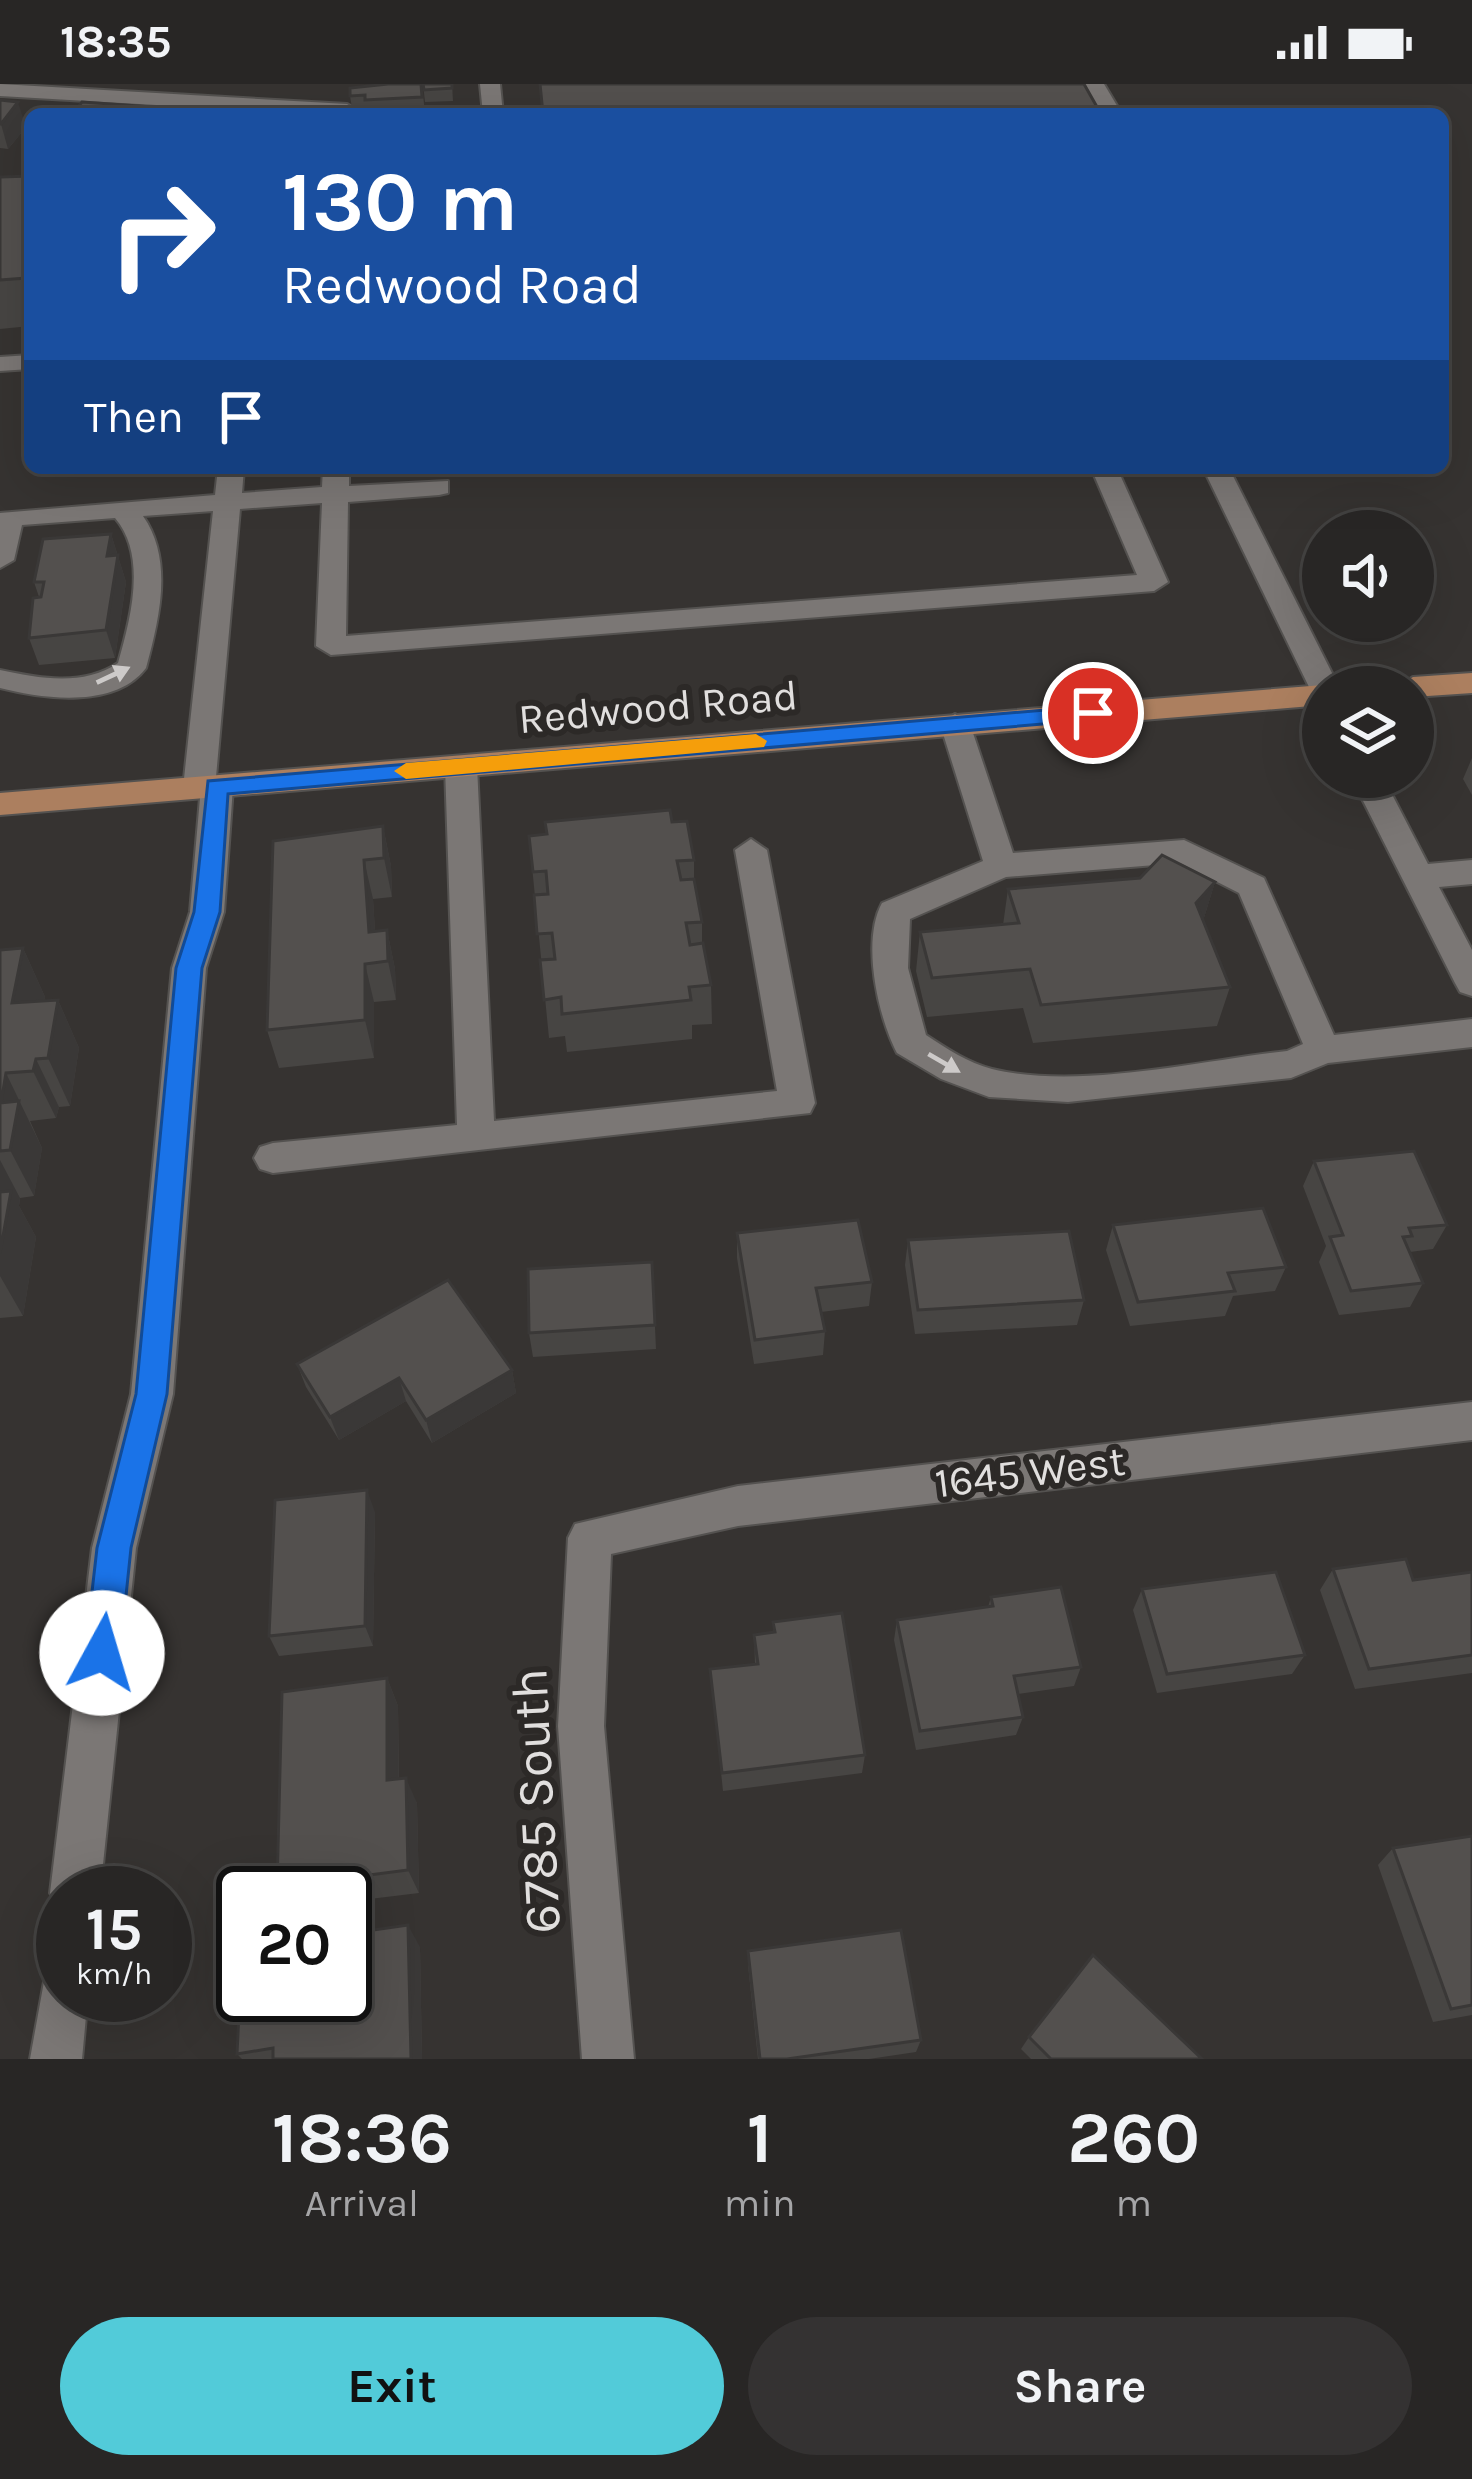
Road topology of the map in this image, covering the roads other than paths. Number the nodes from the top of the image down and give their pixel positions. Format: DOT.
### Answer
graph roads {
  1 [pos="0,90"];
  2 [pos="147,91"];
  3 [pos="326,108"];
  4 [pos="230,474"];
  5 [pos="1107,474"];
  6 [pos="1219,474"];
  7 [pos="335,481"];
  8 [pos="439,488"];
  9 [pos="228,503"];
  10 [pos="122,510"];
  11 [pos="0,560"];
  12 [pos="1312,666"];
  13 [pos="0,679"];
  14 [pos="1472,682"];
  15 [pos="1434,685"];
  16 [pos="1302,693"];
  17 [pos="956,724"];
  18 [pos="461,766"];
  19 [pos="208,787"];
  20 [pos="1378,798"];
  21 [pos="0,804"];
  22 [pos="751,850"];
  23 [pos="1001,866"];
  24 [pos="1472,872"];
  25 [pos="1418,878"];
  26 [pos="1468,967"];
  27 [pos="1472,1033"];
  28 [pos="1323,1050"];
  29 [pos="476,1138"];
  30 [pos="273,1158"];
  31 [pos="1472,1421"];
  32 [pos="590,1538"];
  33 [pos="78,1866"];
  34 [pos="60,2022"];
  35 [pos="56,2059"];
  36 [pos="608,2059"];
  1 -- 2 [label="street"];
  2 -- 3 [label="street"];
  4 -- 9 [label="street"];
  5 -- 7 [label="street"];
  6 -- 12 [label="street"];
  7 -- 8 [label="street"];
  7 -- 9 [label="street"];
  9 -- 10 [label="street"];
  9 -- 19 [label="street"];
  10 -- 11 [label="street"];
  13 -- 10 [label="street, one-way"];
  14 -- 15 [label="main road"];
  16 -- 17 [label="main road, Redwood Road"];
  17 -- 18 [label="main road, Redwood Road"];
  17 -- 23 [label="street"];
  18 -- 19 [label="main road, Redwood Road"];
  18 -- 29 [label="street"];
  19 -- 21 [label="main road, Redwood Road"];
  19 -- 33 [label="street"];
  20 -- 25 [label="street"];
  22 -- 29 [label="street"];
  23 -- 28 [label="street"];
  23 -- 28 [label="street, one-way"];
  24 -- 25 [label="street"];
  25 -- 26 [label="street"];
  27 -- 28 [label="street"];
  29 -- 30 [label="street"];
  31 -- 32 [label="street, 1645 West"];
  32 -- 36 [label="street, 6785 South"];
  34 -- 35 [label="street"];
}
